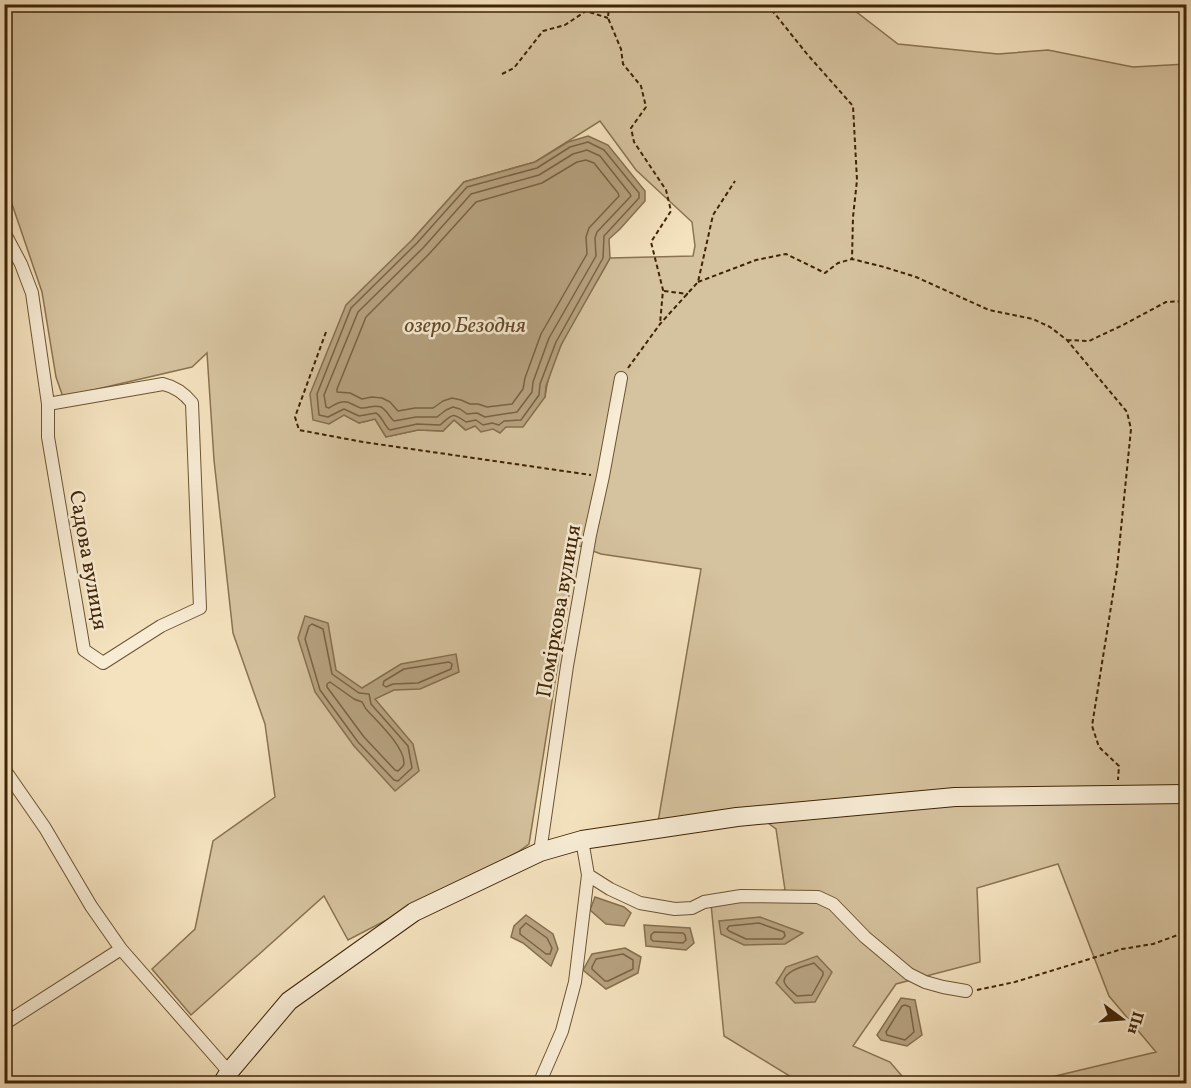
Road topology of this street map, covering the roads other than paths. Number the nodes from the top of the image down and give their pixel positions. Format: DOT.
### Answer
graph roads {
  1 [pos="4,232"];
  2 [pos="621,378"];
  3 [pos="48,404"];
  4 [pos="4,769"];
  5 [pos="1186,794"];
  6 [pos="582,840"];
  7 [pos="540,852"];
  8 [pos="588,875"];
  9 [pos="121,949"];
  10 [pos="966,991"];
  11 [pos="4,1024"];
  12 [pos="225,1078"];
  13 [pos="539,1083"];
  1 -- 3 [label="street"];
  2 -- 7 [label="street, Поміркова вулиця"];
  3 -- 3 [label="street, Садова вулиця"];
  4 -- 9 [label="street"];
  5 -- 6 [label="street"];
  6 -- 7 [label="street"];
  6 -- 8 [label="street"];
  7 -- 12 [label="street"];
  8 -- 10 [label="street"];
  8 -- 13 [label="street"];
  9 -- 11 [label="street"];
  9 -- 12 [label="street"];
}
